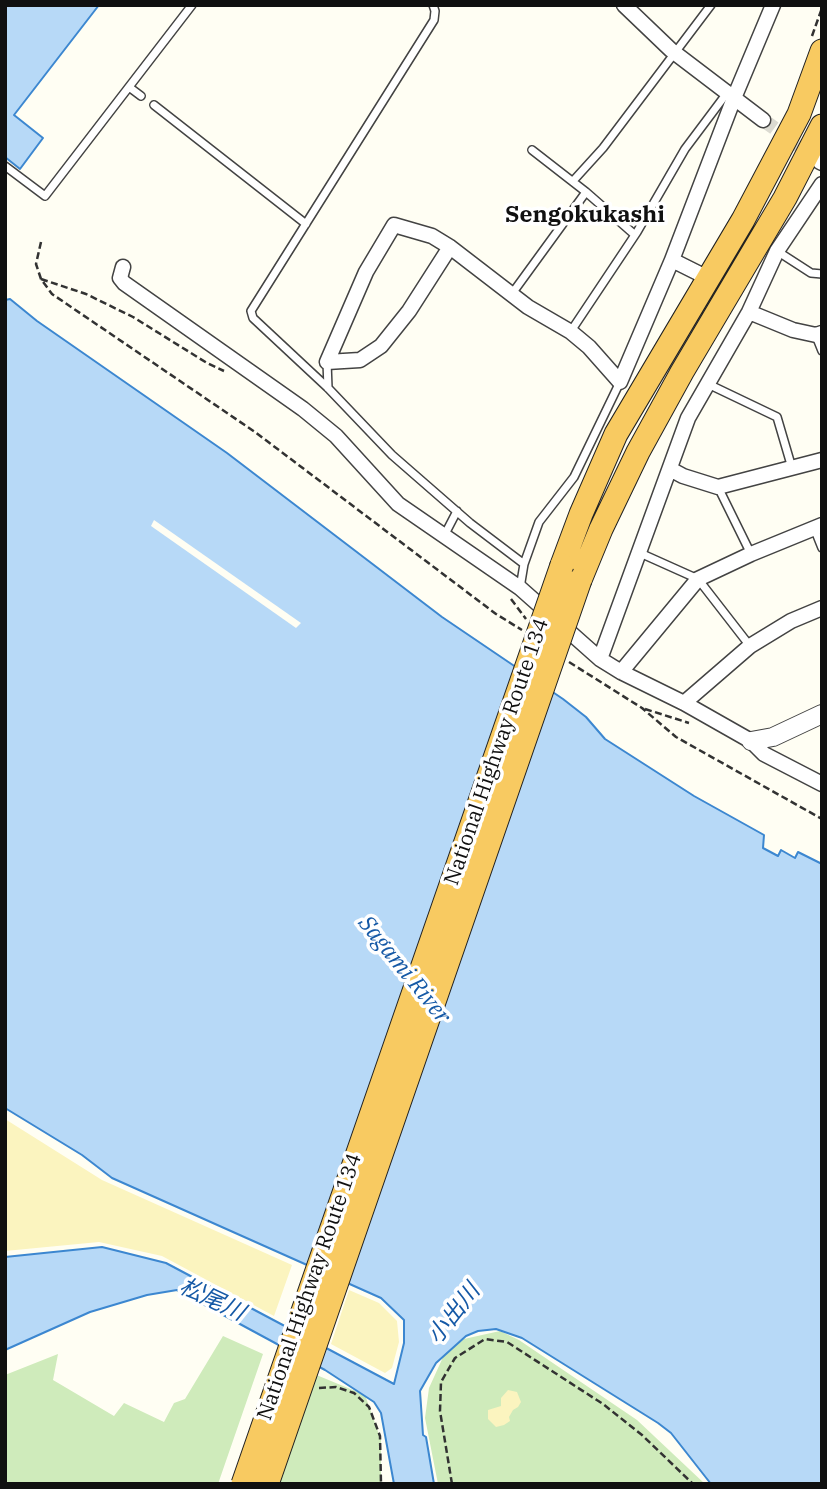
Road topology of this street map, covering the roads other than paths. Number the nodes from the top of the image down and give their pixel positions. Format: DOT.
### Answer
graph roads {
  1 [pos="192,5"];
  2 [pos="433,5"];
  3 [pos="624,5"];
  4 [pos="711,5"];
  5 [pos="773,5"];
  6 [pos="816,47"];
  7 [pos="676,54"];
  8 [pos="129,87"];
  9 [pos="730,95"];
  10 [pos="141,96"];
  11 [pos="154,105"];
  12 [pos="763,120"];
  13 [pos="822,126"];
  14 [pos="531,149"];
  15 [pos="5,166"];
  16 [pos="573,181"];
  17 [pos="822,184"];
  18 [pos="586,191"];
  19 [pos="306,224"];
  20 [pos="635,235"];
  21 [pos="450,247"];
  22 [pos="777,251"];
  23 [pos="672,260"];
  24 [pos="123,267"];
  25 [pos="822,274"];
  26 [pos="708,278"];
  27 [pos="511,295"];
  28 [pos="749,312"];
  29 [pos="570,332"];
  30 [pos="819,334"];
  31 [pos="822,351"];
  32 [pos="327,362"];
  33 [pos="620,382"];
  34 [pos="708,384"];
  35 [pos="328,388"];
  36 [pos="822,460"];
  37 [pos="792,468"];
  38 [pos="670,469"];
  39 [pos="718,487"];
  40 [pos="457,511"];
  41 [pos="818,526"];
  42 [pos="443,536"];
  43 [pos="822,548"];
  44 [pos="640,553"];
  45 [pos="751,554"];
  46 [pos="524,564"];
  47 [pos="698,579"];
  48 [pos="520,588"];
  49 [pos="822,608"];
  50 [pos="750,646"];
  51 [pos="600,659"];
  52 [pos="621,672"];
  53 [pos="684,703"];
  54 [pos="822,714"];
  55 [pos="751,741"];
  56 [pos="822,784"];
  57 [pos="243,1484"];
  58 [pos="267,1484"];
  1 -- 8 [label="lane"];
  2 -- 19 [label="lane"];
  3 -- 7 [label="street"];
  4 -- 7 [label="lane"];
  5 -- 9 [label="street"];
  6 -- 26 [label="highway, National Highway Route 134"];
  7 -- 9 [label="street"];
  7 -- 16 [label="lane"];
  8 -- 10 [label="lane"];
  8 -- 15 [label="lane"];
  9 -- 12 [label="street"];
  9 -- 20 [label="lane"];
  9 -- 23 [label="street"];
  11 -- 19 [label="lane"];
  13 -- 58 [label="highway, National Highway Route 134, bridge"];
  14 -- 16 [label="lane"];
  16 -- 18 [label="lane"];
  17 -- 22 [label="street"];
  18 -- 20 [label="lane"];
  18 -- 27 [label="lane"];
  19 -- 35 [label="lane"];
  20 -- 29 [label="lane"];
  21 -- 27 [label="street"];
  21 -- 32 [label="street"];
  21 -- 32 [label="street"];
  22 -- 25 [label="lane"];
  22 -- 28 [label="street"];
  23 -- 26 [label="street"];
  23 -- 33 [label="street"];
  24 -- 42 [label="street"];
  26 -- 57 [label="highway, National Highway Route 134, bridge"];
  27 -- 29 [label="street"];
  28 -- 30 [label="street"];
  28 -- 34 [label="street"];
  29 -- 33 [label="street"];
  30 -- 31 [label="lane"];
  32 -- 35 [label="lane"];
  33 -- 46 [label="lane"];
  34 -- 37 [label="lane"];
  34 -- 38 [label="street"];
  35 -- 40 [label="lane"];
  36 -- 37 [label="street"];
  37 -- 39 [label="street"];
  38 -- 39 [label="street"];
  38 -- 44 [label="street"];
  39 -- 45 [label="lane"];
  40 -- 42 [label="lane"];
  40 -- 46 [label="lane"];
  41 -- 43 [label="lane"];
  41 -- 45 [label="street"];
  42 -- 48 [label="street"];
  44 -- 47 [label="lane"];
  44 -- 51 [label="street"];
  45 -- 47 [label="street"];
  46 -- 48 [label="lane"];
  47 -- 50 [label="lane"];
  47 -- 52 [label="street"];
  48 -- 51 [label="street"];
  49 -- 50 [label="street"];
  50 -- 53 [label="street"];
  51 -- 52 [label="street"];
  52 -- 53 [label="street"];
  53 -- 55 [label="street"];
  54 -- 55 [label="street"];
  55 -- 56 [label="street"];
}
